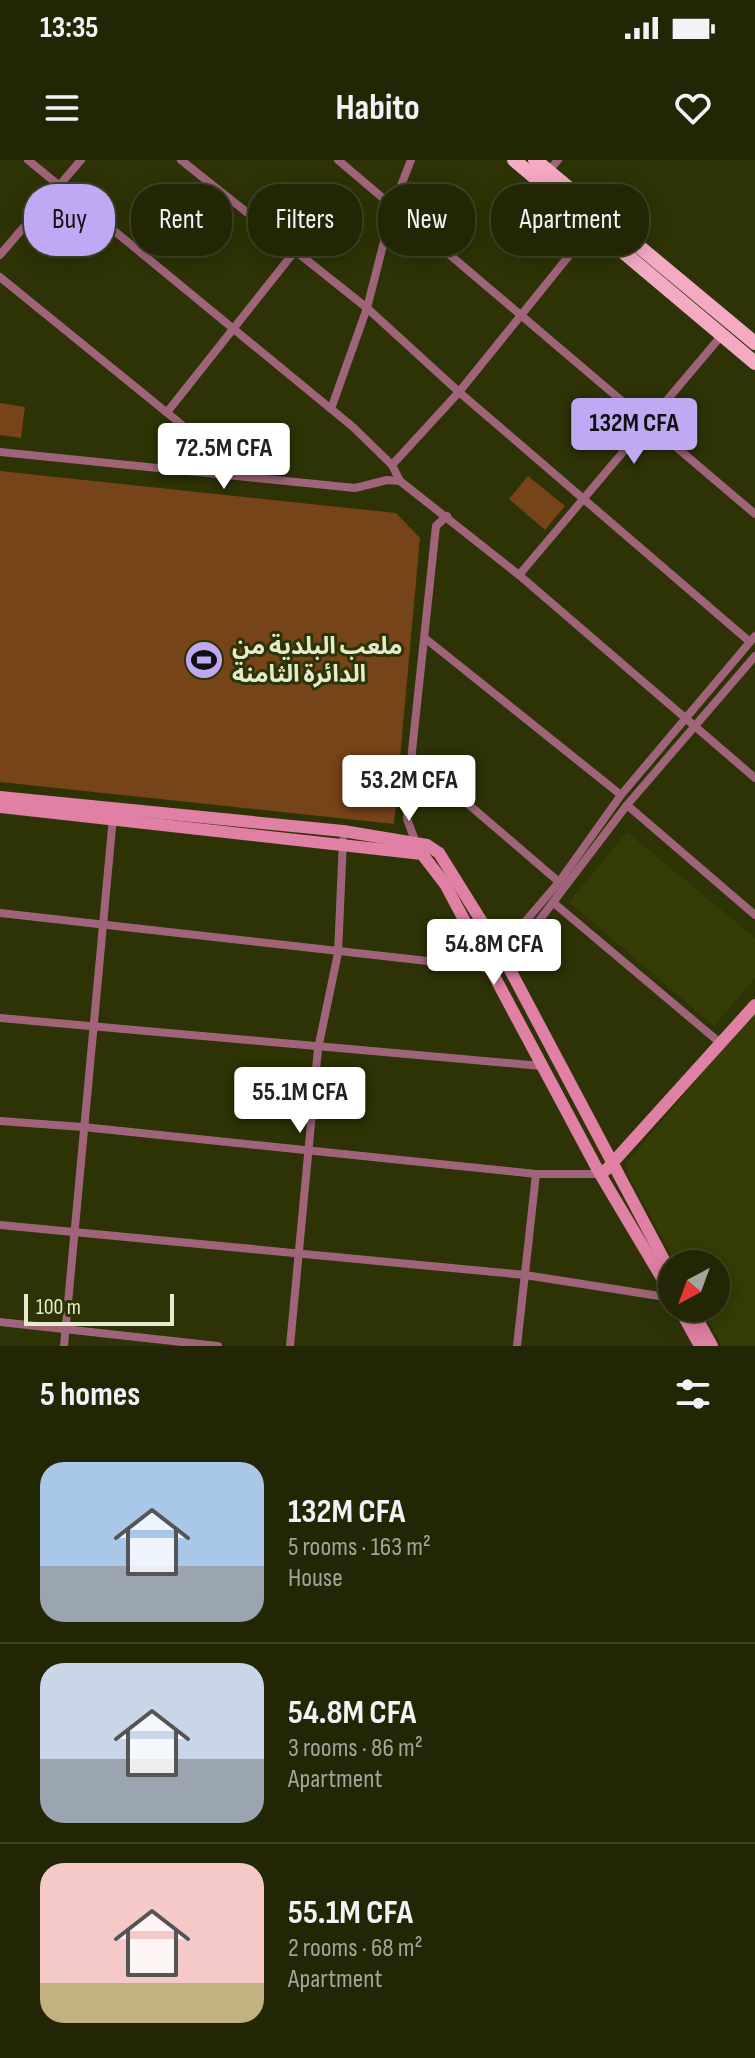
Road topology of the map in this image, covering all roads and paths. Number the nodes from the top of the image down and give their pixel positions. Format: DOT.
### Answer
graph roads {
  1 [pos="28,160"];
  2 [pos="81,160"];
  3 [pos="181,160"];
  4 [pos="338,160"];
  5 [pos="411,160"];
  6 [pos="514,160"];
  7 [pos="535,160"];
  8 [pos="553,166"];
  9 [pos="56,184"];
  10 [pos="60,184"];
  11 [pos="402,184"];
  12 [pos="543,184"];
  13 [pos="378,193"];
  14 [pos="248,213"];
  15 [pos="24,226"];
  16 [pos="115,233"];
  17 [pos="0,255"];
  18 [pos="291,256"];
  19 [pos="301,256"];
  20 [pos="380,256"];
  21 [pos="451,256"];
  22 [pos="569,256"];
  23 [pos="629,256"];
  24 [pos="0,277"];
  25 [pos="367,308"];
  26 [pos="521,316"];
  27 [pos="234,331"];
  28 [pos="722,335"];
  29 [pos="755,343"];
  30 [pos="755,363"];
  31 [pos="459,392"];
  32 [pos="331,409"];
  33 [pos="168,411"];
  34 [pos="649,425"];
  35 [pos="0,452"];
  36 [pos="392,465"];
  37 [pos="245,477"];
  38 [pos="400,481"];
  39 [pos="584,501"];
  40 [pos="755,514"];
  41 [pos="447,516"];
  42 [pos="519,575"];
  43 [pos="426,639"];
  44 [pos="752,639"];
  45 [pos="755,656"];
  46 [pos="686,718"];
  47 [pos="695,727"];
  48 [pos="412,756"];
  49 [pos="755,778"];
  50 [pos="621,795"];
  51 [pos="0,797"];
  52 [pos="627,805"];
  53 [pos="0,807"];
  54 [pos="113,814"];
  55 [pos="343,837"];
  56 [pos="416,843"];
  57 [pos="559,882"];
  58 [pos="555,904"];
  59 [pos="0,913"];
  60 [pos="755,915"];
  61 [pos="104,924"];
  62 [pos="500,951"];
  63 [pos="338,953"];
  64 [pos="506,964"];
  65 [pos="486,966"];
  66 [pos="755,1005"];
  67 [pos="0,1018"];
  68 [pos="92,1026"];
  69 [pos="719,1042"];
  70 [pos="318,1049"];
  71 [pos="541,1066"];
  72 [pos="0,1121"];
  73 [pos="83,1127"];
  74 [pos="309,1152"];
  75 [pos="611,1165"];
  76 [pos="536,1174"];
  77 [pos="600,1174"];
  78 [pos="0,1225"];
  79 [pos="76,1233"];
  80 [pos="658,1250"];
  81 [pos="301,1255"];
  82 [pos="658,1272"];
  83 [pos="525,1275"];
  84 [pos="658,1294"];
  85 [pos="0,1322"];
  86 [pos="687,1322"];
  87 [pos="699,1322"];
  88 [pos="66,1328"];
  89 [pos="64,1346"];
  90 [pos="218,1346"];
  91 [pos="290,1346"];
  92 [pos="517,1346"];
  93 [pos="700,1346"];
  94 [pos="712,1346"];
  1 -- 9 [label="street"];
  2 -- 10 [label="street"];
  3 -- 14 [label="street"];
  4 -- 13 [label="street"];
  5 -- 11 [label="street"];
  6 -- 12 [label="main road"];
  7 -- 8 [label="main road"];
  8 -- 29 [label="main road"];
  15 -- 17 [label="street"];
  16 -- 27 [label="street"];
  18 -- 27 [label="street"];
  19 -- 25 [label="street"];
  20 -- 25 [label="street"];
  21 -- 26 [label="street"];
  22 -- 26 [label="street"];
  23 -- 28 [label="main road"];
  24 -- 33 [label="street"];
  25 -- 31 [label="street"];
  25 -- 32 [label="street"];
  26 -- 31 [label="street"];
  26 -- 34 [label="street"];
  27 -- 32 [label="street"];
  27 -- 33 [label="street"];
  28 -- 30 [label="main road"];
  28 -- 34 [label="street"];
  31 -- 36 [label="street"];
  31 -- 39 [label="street"];
  32 -- 36 [label="street"];
  33 -- 37 [label="street"];
  34 -- 39 [label="street"];
  34 -- 40 [label="street"];
  35 -- 37 [label="street"];
  36 -- 38 [label="street"];
  37 -- 38 [label="street"];
  38 -- 41 [label="street"];
  39 -- 42 [label="street"];
  39 -- 44 [label="street"];
  41 -- 42 [label="street"];
  41 -- 43 [label="street"];
  42 -- 46 [label="street"];
  43 -- 48 [label="street"];
  43 -- 50 [label="street"];
  44 -- 46 [label="street"];
  45 -- 47 [label="street"];
  46 -- 47 [label="street"];
  46 -- 50 [label="street"];
  47 -- 49 [label="street"];
  47 -- 52 [label="street"];
  48 -- 56 [label="street"];
  48 -- 57 [label="street"];
  50 -- 57 [label="street"];
  51 -- 54 [label="street"];
  52 -- 58 [label="street"];
  52 -- 60 [label="street"];
  53 -- 54 [label="street"];
  54 -- 55 [label="street"];
  54 -- 61 [label="street"];
  55 -- 56 [label="street"];
  55 -- 63 [label="street"];
  55 -- 65 [label="street"];
  56 -- 62 [label="street"];
  57 -- 62 [label="street"];
  58 -- 64 [label="street"];
  58 -- 69 [label="street"];
  59 -- 61 [label="street"];
  61 -- 63 [label="street"];
  61 -- 68 [label="street"];
  62 -- 64 [label="street"];
  62 -- 65 [label="street"];
  63 -- 65 [label="street"];
  63 -- 70 [label="street"];
  64 -- 65 [label="street"];
  64 -- 75 [label="street"];
  65 -- 71 [label="street"];
  66 -- 69 [label="street"];
  67 -- 68 [label="street"];
  68 -- 70 [label="street"];
  68 -- 73 [label="street"];
  69 -- 75 [label="street"];
  70 -- 71 [label="street"];
  70 -- 74 [label="street"];
  71 -- 77 [label="street"];
  72 -- 73 [label="street"];
  73 -- 74 [label="street"];
  73 -- 79 [label="street"];
  74 -- 76 [label="street"];
  74 -- 81 [label="street"];
  75 -- 77 [label="street"];
  75 -- 80 [label="street"];
  76 -- 77 [label="street"];
  76 -- 83 [label="street"];
  77 -- 82 [label="street"];
  78 -- 79 [label="street"];
  79 -- 81 [label="street"];
  79 -- 88 [label="street"];
  81 -- 83 [label="street"];
  81 -- 91 [label="street"];
  83 -- 84 [label="street"];
  83 -- 92 [label="street"];
  85 -- 88 [label="street"];
  86 -- 93 [label="street"];
  87 -- 94 [label="street"];
  88 -- 89 [label="street"];
  88 -- 90 [label="street"];
}
